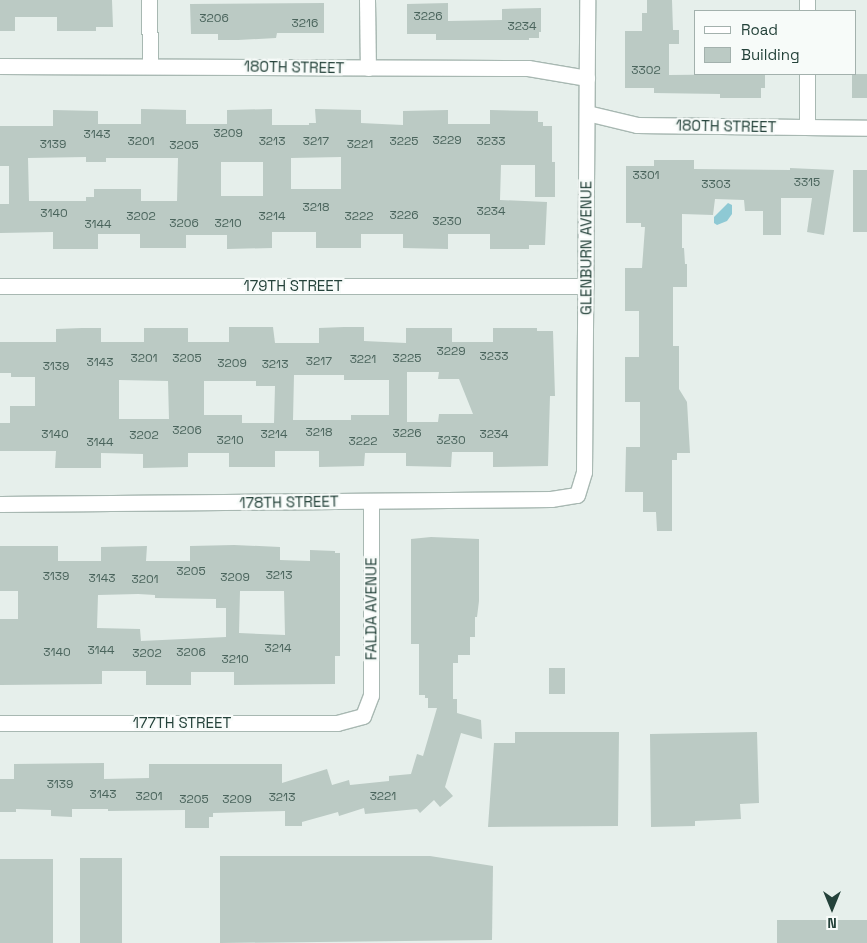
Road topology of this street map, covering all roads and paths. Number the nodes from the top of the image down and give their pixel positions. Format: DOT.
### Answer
graph roads {
  1 [pos="149,0"];
  2 [pos="367,0"];
  3 [pos="587,0"];
  4 [pos="150,65"];
  5 [pos="0,66"];
  6 [pos="368,68"];
  7 [pos="807,75"];
  8 [pos="587,78"];
  9 [pos="587,113"];
  10 [pos="807,126"];
  11 [pos="867,128"];
  12 [pos="0,286"];
  13 [pos="586,286"];
  14 [pos="577,495"];
  15 [pos="372,501"];
  16 [pos="0,504"];
  17 [pos="363,716"];
  18 [pos="0,723"];
  1 -- 4 [label="street"];
  2 -- 6 [label="street"];
  3 -- 8 [label="street, GLENBURN AVENUE"];
  4 -- 5 [label="street, 180TH STREET"];
  4 -- 6 [label="street, 180TH STREET"];
  6 -- 8 [label="street, 180TH STREET"];
  7 -- 10 [label="street"];
  8 -- 9 [label="street, GLENBURN AVENUE"];
  9 -- 10 [label="street, 180TH STREET"];
  9 -- 13 [label="street, GLENBURN AVENUE"];
  10 -- 11 [label="street, 180TH STREET"];
  12 -- 13 [label="street, 179TH STREET"];
  13 -- 14 [label="street, GLENBURN AVENUE"];
  14 -- 15 [label="street, 178TH STREET"];
  15 -- 16 [label="street, 178TH STREET"];
  15 -- 17 [label="street, FALDA AVENUE"];
  17 -- 18 [label="street, 177TH STREET"];
}
